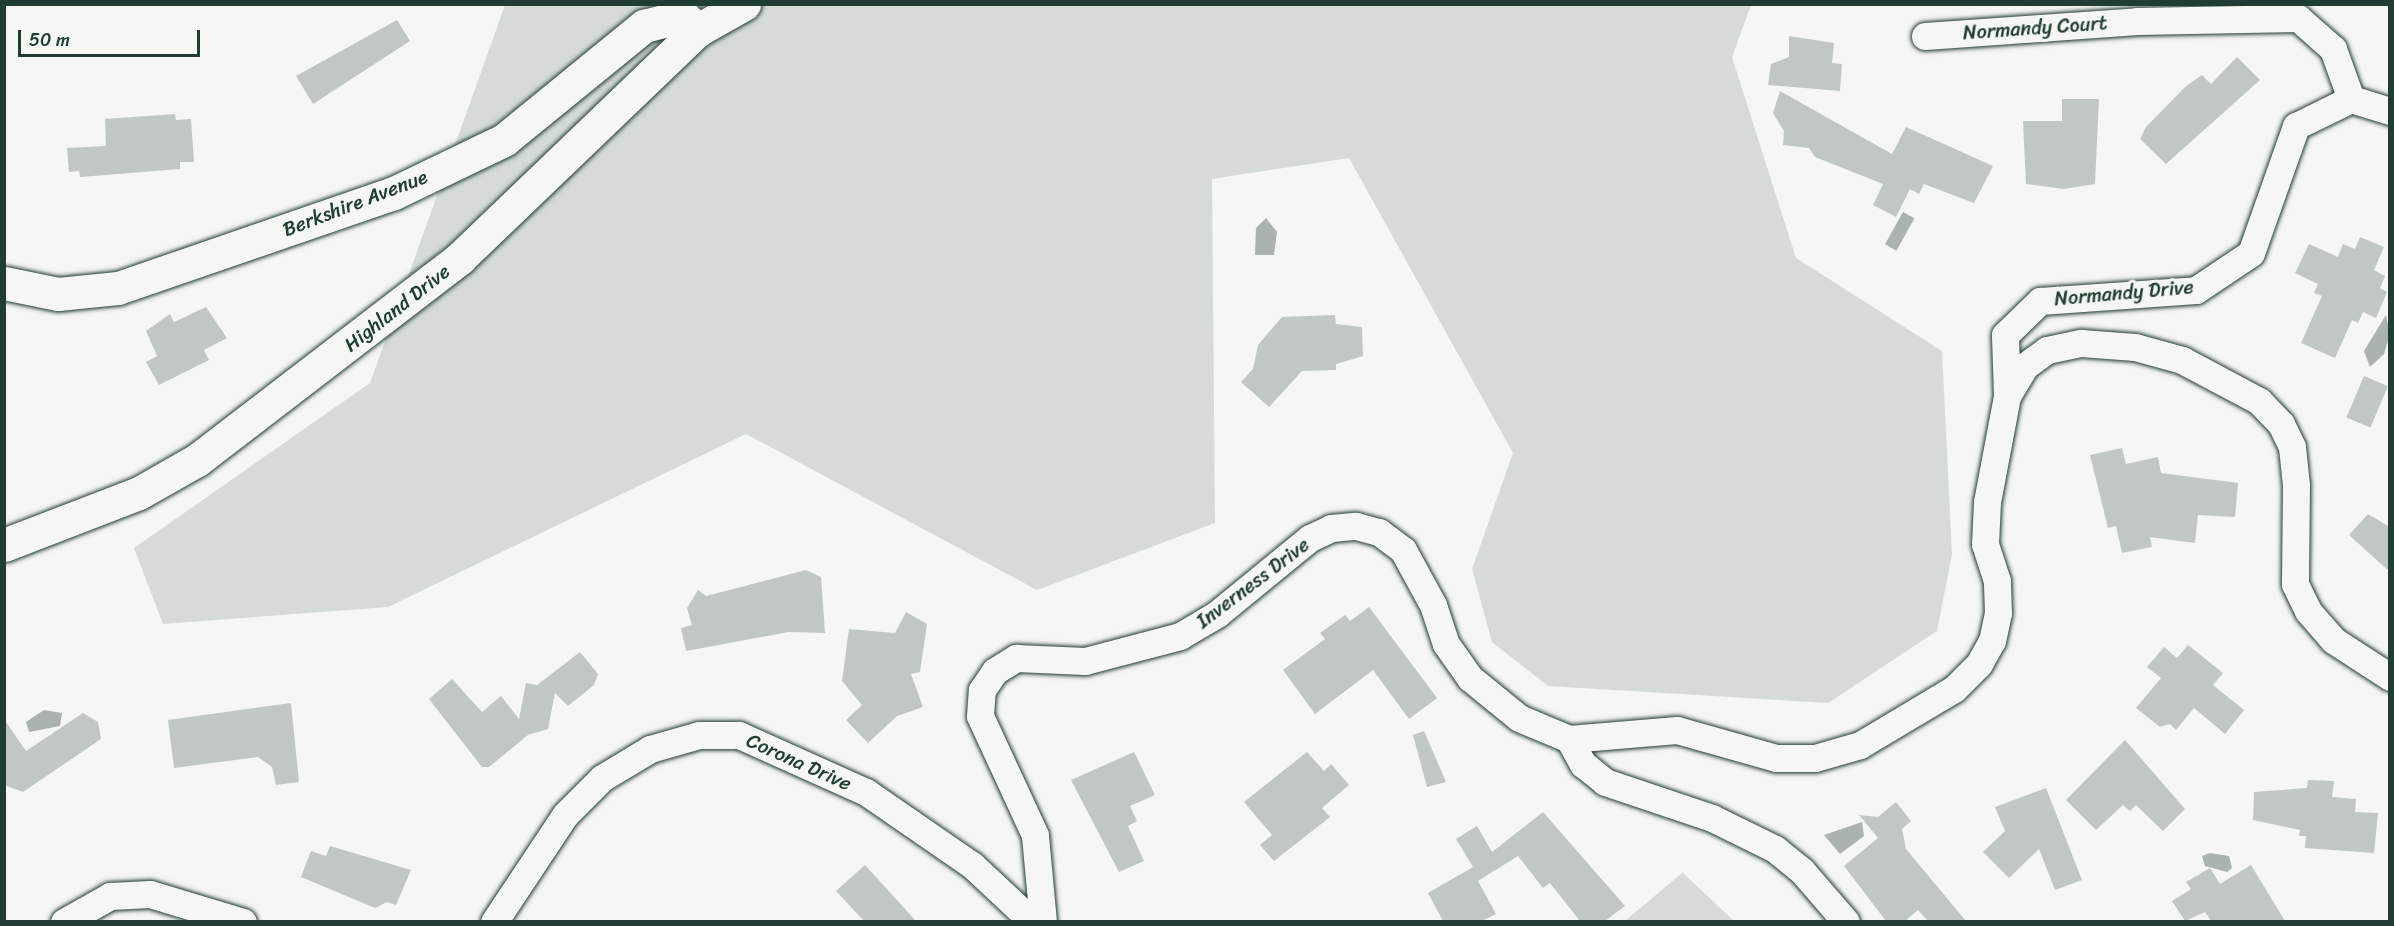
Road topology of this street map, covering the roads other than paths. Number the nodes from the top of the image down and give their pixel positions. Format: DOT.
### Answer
graph roads {
  1 [pos="744,4"];
  2 [pos="698,30"];
  3 [pos="1925,36"];
  4 [pos="2351,99"];
  5 [pos="2390,111"];
  6 [pos="4,283"];
  7 [pos="2007,396"];
  8 [pos="4,545"];
  9 [pos="2390,677"];
  10 [pos="1569,740"];
  11 [pos="64,921"];
  12 [pos="243,921"];
  13 [pos="494,921"];
  14 [pos="1033,921"];
  15 [pos="1043,921"];
  16 [pos="1846,921"];
  1 -- 2 [label="street, Highland Drive"];
  2 -- 6 [label="street, Berkshire Avenue"];
  2 -- 8 [label="street, Highland Drive"];
  3 -- 4 [label="street, Normandy Court"];
  4 -- 5 [label="street"];
  4 -- 7 [label="street, Normandy Drive"];
  7 -- 9 [label="street, Inverness Drive"];
  7 -- 10 [label="street, Inverness Drive"];
  10 -- 15 [label="street, Inverness Drive"];
  10 -- 16 [label="street"];
  11 -- 12 [label="street"];
  13 -- 14 [label="street, Corona Drive"];
}
